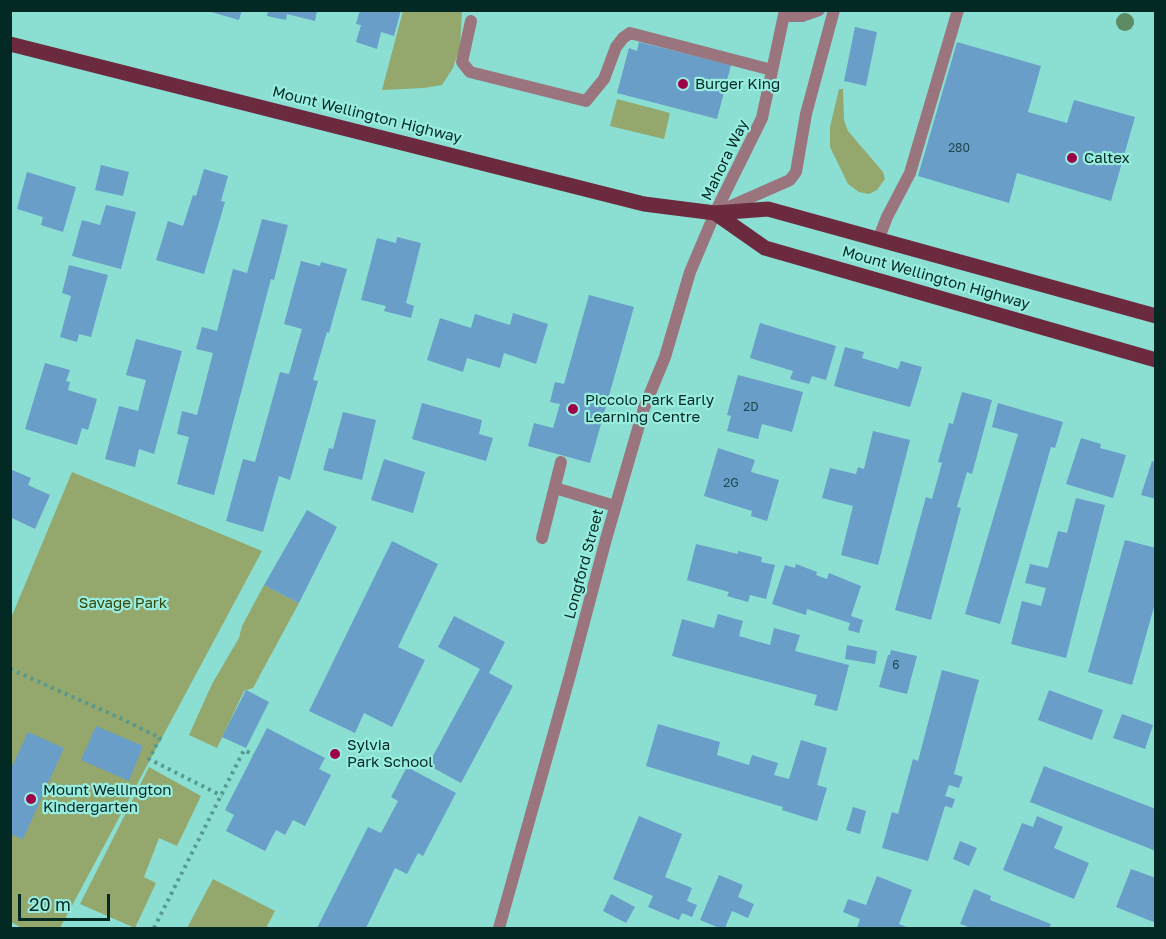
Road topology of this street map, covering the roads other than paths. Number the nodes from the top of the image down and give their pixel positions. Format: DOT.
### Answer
graph roads {
  1 [pos="819,10"];
  2 [pos="834,10"];
  3 [pos="958,10"];
  4 [pos="785,13"];
  5 [pos="471,21"];
  6 [pos="10,44"];
  7 [pos="772,70"];
  8 [pos="715,213"];
  9 [pos="878,240"];
  10 [pos="1155,316"];
  11 [pos="1155,360"];
  12 [pos="561,462"];
  13 [pos="555,488"];
  14 [pos="615,506"];
  15 [pos="542,538"];
  16 [pos="499,928"];
  1 -- 4 [label="street"];
  2 -- 8 [label="street, Mahora Way"];
  3 -- 9 [label="street"];
  4 -- 7 [label="street, Mahora Way"];
  5 -- 7 [label="street"];
  6 -- 8 [label="main road, Mount Wellington Highway"];
  7 -- 8 [label="street, Mahora Way"];
  8 -- 9 [label="main road, Mount Wellington Highway"];
  8 -- 11 [label="main road, Mount Wellington Highway"];
  8 -- 14 [label="street, Longford Street"];
  9 -- 10 [label="main road, Mount Wellington Highway"];
  12 -- 13 [label="street"];
  13 -- 14 [label="street"];
  13 -- 15 [label="street"];
  14 -- 16 [label="street, Longford Street"];
}
